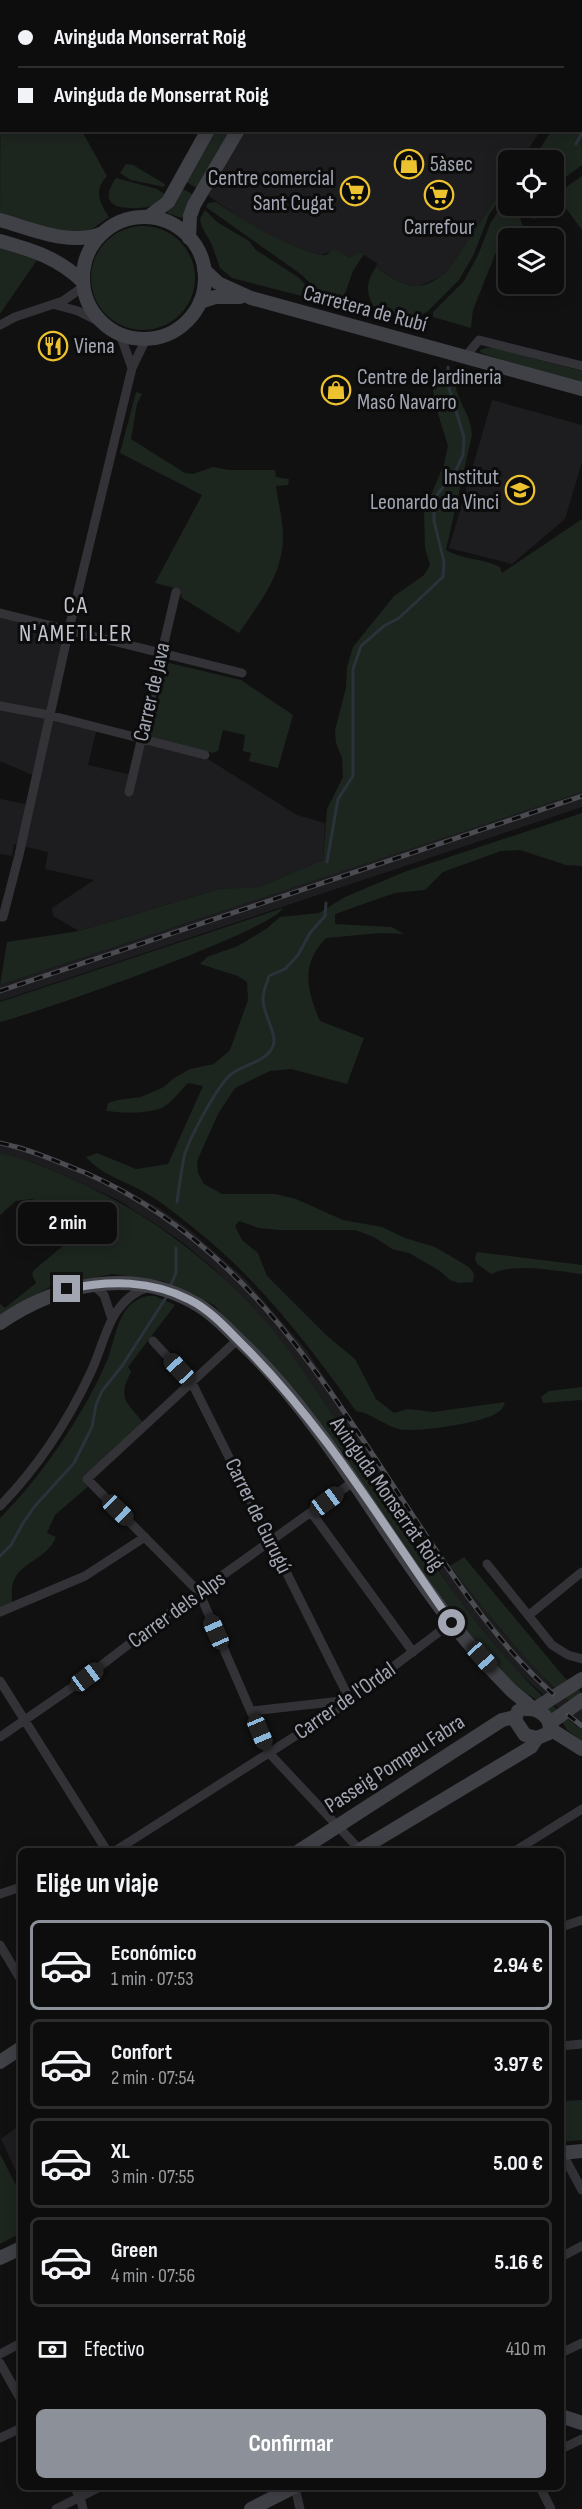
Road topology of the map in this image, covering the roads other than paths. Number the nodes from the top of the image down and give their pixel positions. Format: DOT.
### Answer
graph roads {
  1 [pos="207,132"];
  2 [pos="237,132"];
  3 [pos="148,217"];
  4 [pos="0,220"];
  5 [pos="103,233"];
  6 [pos="189,237"];
  7 [pos="0,241"];
  8 [pos="204,270"];
  9 [pos="83,285"];
  10 [pos="251,298"];
  11 [pos="200,302"];
  12 [pos="56,305"];
  13 [pos="102,323"];
  14 [pos="0,325"];
  15 [pos="120,334"];
  16 [pos="146,339"];
  17 [pos="468,359"];
  18 [pos="581,365"];
  19 [pos="132,368"];
  20 [pos="582,389"];
  21 [pos="176,592"];
  22 [pos="0,613"];
  23 [pos="69,629"];
  24 [pos="161,653"];
  25 [pos="242,673"];
  26 [pos="0,706"];
  27 [pos="49,716"];
  28 [pos="141,739"];
  29 [pos="205,755"];
  30 [pos="129,792"];
  31 [pos="1,917"];
  32 [pos="92,1284"];
  33 [pos="156,1287"];
  34 [pos="112,1322"];
  35 [pos="0,1323"];
  36 [pos="153,1341"];
  37 [pos="233,1344"];
  38 [pos="192,1383"];
  39 [pos="353,1482"];
  40 [pos="0,1506"];
  41 [pos="311,1512"];
  42 [pos="145,1537"];
  43 [pos="270,1541"];
  44 [pos="487,1564"];
  45 [pos="582,1572"];
  46 [pos="199,1592"];
  47 [pos="0,1612"];
  48 [pos="529,1615"];
  49 [pos="452,1623"];
  50 [pos="414,1652"];
  51 [pos="580,1660"];
  52 [pos="582,1679"];
  53 [pos="0,1681"];
  54 [pos="513,1692"];
  55 [pos="350,1700"];
  56 [pos="582,1700"];
  57 [pos="538,1707"];
  58 [pos="251,1711"];
  59 [pos="517,1715"];
  60 [pos="26,1721"];
  61 [pos="551,1729"];
  62 [pos="0,1737"];
  63 [pos="582,1749"];
  64 [pos="269,1754"];
  65 [pos="582,1809"];
  66 [pos="337,1827"];
  67 [pos="105,1848"];
  68 [pos="120,1848"];
  69 [pos="304,1848"];
  70 [pos="358,1848"];
  71 [pos="363,1848"];
  72 [pos="520,1848"];
  73 [pos="18,1888"];
  74 [pos="0,1894"];
  75 [pos="582,1920"];
  76 [pos="564,1926"];
  77 [pos="0,1946"];
  78 [pos="18,1975"];
  79 [pos="582,2044"];
  80 [pos="564,2046"];
  81 [pos="18,2050"];
  82 [pos="0,2062"];
  83 [pos="582,2151"];
  84 [pos="564,2152"];
  85 [pos="564,2157"];
  86 [pos="582,2190"];
  87 [pos="582,2246"];
  88 [pos="18,2249"];
  89 [pos="564,2255"];
  90 [pos="0,2258"];
  91 [pos="582,2343"];
  92 [pos="18,2345"];
  93 [pos="564,2352"];
  94 [pos="0,2354"];
  95 [pos="0,2363"];
  96 [pos="18,2395"];
  97 [pos="564,2417"];
  98 [pos="582,2423"];
  99 [pos="18,2429"];
  100 [pos="0,2438"];
  101 [pos="582,2439"];
  102 [pos="564,2448"];
  103 [pos="76,2490"];
  104 [pos="94,2490"];
  105 [pos="289,2490"];
  106 [pos="296,2490"];
  107 [pos="542,2490"];
  108 [pos="80,2497"];
  109 [pos="56,2509"];
  110 [pos="83,2509"];
  111 [pos="250,2509"];
  112 [pos="300,2509"];
  113 [pos="551,2509"];
  1 -- 3 [label="street"];
  2 -- 6 [label="street"];
  3 -- 5 [label="street"];
  3 -- 6 [label="street"];
  4 -- 5 [label="street"];
  5 -- 9 [label="street"];
  6 -- 8 [label="street"];
  7 -- 9 [label="street"];
  8 -- 10 [label="street"];
  8 -- 11 [label="street"];
  9 -- 12 [label="street"];
  9 -- 13 [label="street"];
  10 -- 11 [label="street"];
  10 -- 17 [label="street, Carretera de Rubí"];
  11 -- 16 [label="street"];
  12 -- 13 [label="street"];
  12 -- 14 [label="street"];
  13 -- 15 [label="street"];
  15 -- 16 [label="street"];
  15 -- 19 [label="street"];
  16 -- 19 [label="street"];
  17 -- 18 [label="street"];
  17 -- 20 [label="street, Carretera de Rubí"];
  19 -- 23 [label="street"];
  21 -- 24 [label="street, Carrer de Java"];
  22 -- 23 [label="street"];
  23 -- 24 [label="street"];
  23 -- 27 [label="street"];
  24 -- 25 [label="street"];
  24 -- 28 [label="street, Carrer de Java"];
  26 -- 27 [label="street"];
  27 -- 28 [label="street"];
  27 -- 31 [label="street"];
  28 -- 29 [label="street"];
  28 -- 30 [label="street, Carrer de Java"];
  32 -- 33 [label="street, Avinguda Monserrat Roig"];
  32 -- 34 [label="street"];
  32 -- 35 [label="street, Avinguda Monserrat Roig"];
  33 -- 34 [label="street"];
  33 -- 39 [label="street, Avinguda Monserrat Roig"];
  34 -- 40 [label="street"];
  36 -- 38 [label="street, Carrer de Gurugú"];
  37 -- 38 [label="street"];
  38 -- 42 [label="street"];
  38 -- 43 [label="street, Carrer de Gurugú"];
  39 -- 41 [label="street, Carrer dels Alps"];
  39 -- 49 [label="street, Avinguda Monserrat Roig"];
  41 -- 43 [label="street, Carrer dels Alps"];
  41 -- 50 [label="street"];
  42 -- 46 [label="street"];
  42 -- 47 [label="street"];
  43 -- 46 [label="street, Carrer dels Alps"];
  43 -- 55 [label="street, Carrer de Gurugú"];
  44 -- 48 [label="street"];
  45 -- 48 [label="street"];
  46 -- 58 [label="street"];
  46 -- 60 [label="street, Carrer dels Alps"];
  48 -- 51 [label="street"];
  49 -- 50 [label="street, Carrer de l'Ordal"];
  49 -- 54 [label="street, Avinguda Monserrat Roig"];
  50 -- 55 [label="street, Carrer de l'Ordal"];
  52 -- 57 [label="street, Passeig Pompeu Fabra"];
  53 -- 60 [label="street"];
  54 -- 57 [label="street, Avinguda Monserrat Roig"];
  54 -- 59 [label="street, Avinguda Monserrat Roig"];
  55 -- 58 [label="street"];
  55 -- 64 [label="street, Carrer de l'Ordal"];
  56 -- 61 [label="street"];
  57 -- 59 [label="street, Passeig Pompeu Fabra"];
  57 -- 61 [label="street, Avinguda Monserrat Roig"];
  58 -- 64 [label="street"];
  59 -- 61 [label="street"];
  59 -- 66 [label="street, Passeig Pompeu Fabra"];
  60 -- 62 [label="street, Carrer dels Alps"];
  60 -- 67 [label="street"];
  61 -- 63 [label="street"];
  61 -- 71 [label="street"];
  64 -- 66 [label="street"];
  64 -- 68 [label="street, Carrer de l'Ordal"];
  65 -- 72 [label="street"];
  66 -- 69 [label="street, Passeig Pompeu Fabra"];
  66 -- 70 [label="street"];
  73 -- 74 [label="street"];
  75 -- 76 [label="street"];
  77 -- 78 [label="street"];
  79 -- 80 [label="street"];
  81 -- 82 [label="street"];
  83 -- 84 [label="street"];
  85 -- 86 [label="street"];
  87 -- 89 [label="street"];
  88 -- 90 [label="street"];
  91 -- 93 [label="street"];
  92 -- 94 [label="street"];
  95 -- 96 [label="street"];
  97 -- 98 [label="street"];
  99 -- 100 [label="street"];
  101 -- 102 [label="street"];
  103 -- 108 [label="street"];
  104 -- 108 [label="street"];
  105 -- 111 [label="street"];
  106 -- 112 [label="street"];
  107 -- 113 [label="street"];
  108 -- 109 [label="street"];
  108 -- 110 [label="street"];
}
